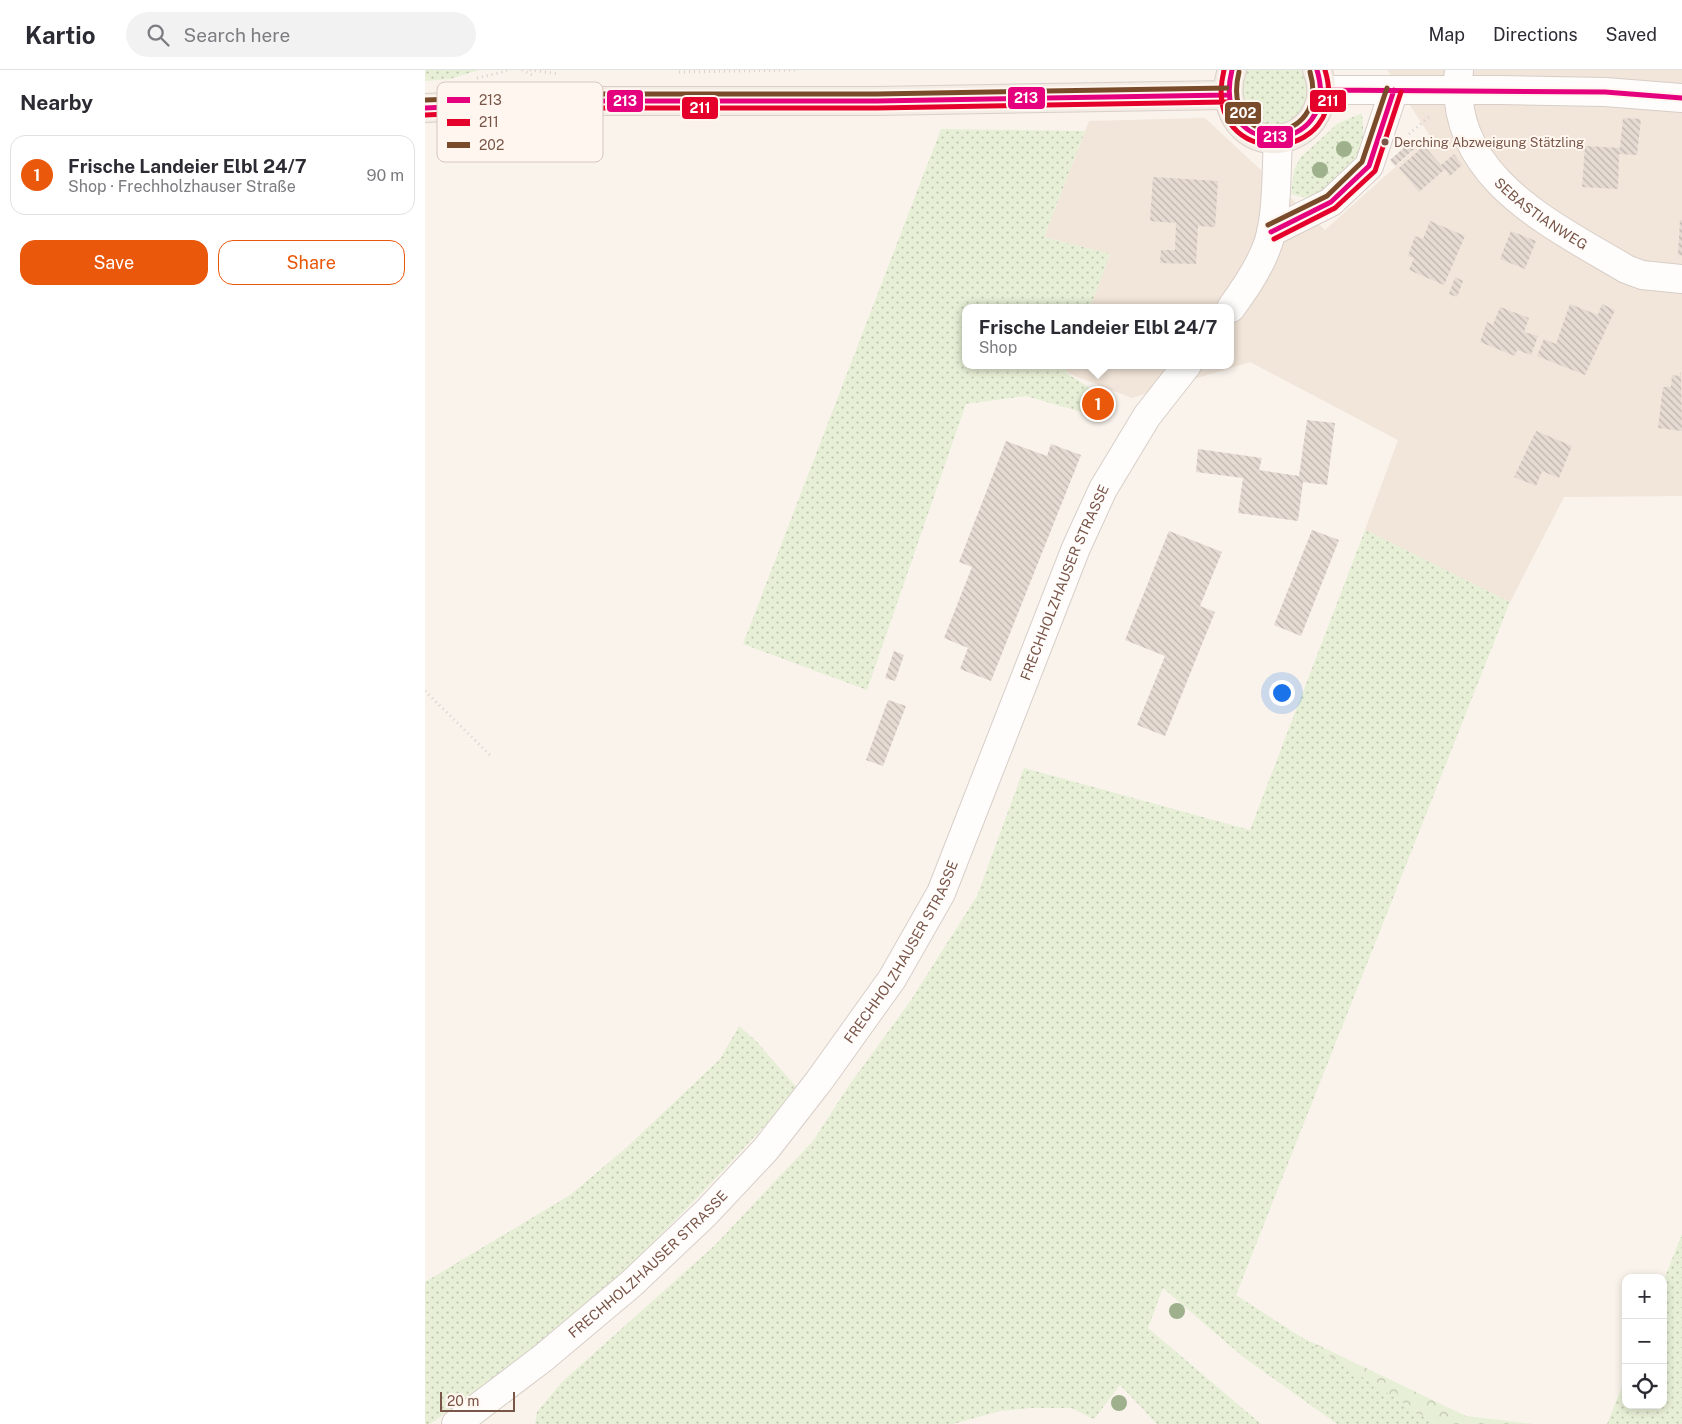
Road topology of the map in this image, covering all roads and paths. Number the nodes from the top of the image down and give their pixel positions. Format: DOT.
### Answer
graph roads {
  1 [pos="1319,80"];
  2 [pos="1229,82"];
  3 [pos="1394,90"];
  4 [pos="1458,90"];
  5 [pos="1682,98"];
  6 [pos="603,101"];
  7 [pos="1405,137"];
  8 [pos="1278,139"];
  9 [pos="1271,232"];
  10 [pos="1682,279"];
  11 [pos="1234,304"];
  12 [pos="1184,369"];
  13 [pos="425,691"];
  14 [pos="489,754"];
  15 [pos="471,1420"];
  1 -- 3 [label="street"];
  1 -- 8 [label="main road"];
  2 -- 6 [label="main road"];
  2 -- 8 [label="main road"];
  3 -- 4 [label="street"];
  3 -- 9 [label="street"];
  4 -- 5 [label="street"];
  4 -- 7 [label="path"];
  4 -- 10 [label="street, SEBASTIANWEG"];
  8 -- 9 [label="street"];
  9 -- 11 [label="street"];
  12 -- 15 [label="street, FRECHHOLZHAUSER STRASSE"];
  13 -- 14 [label="path"];
}
